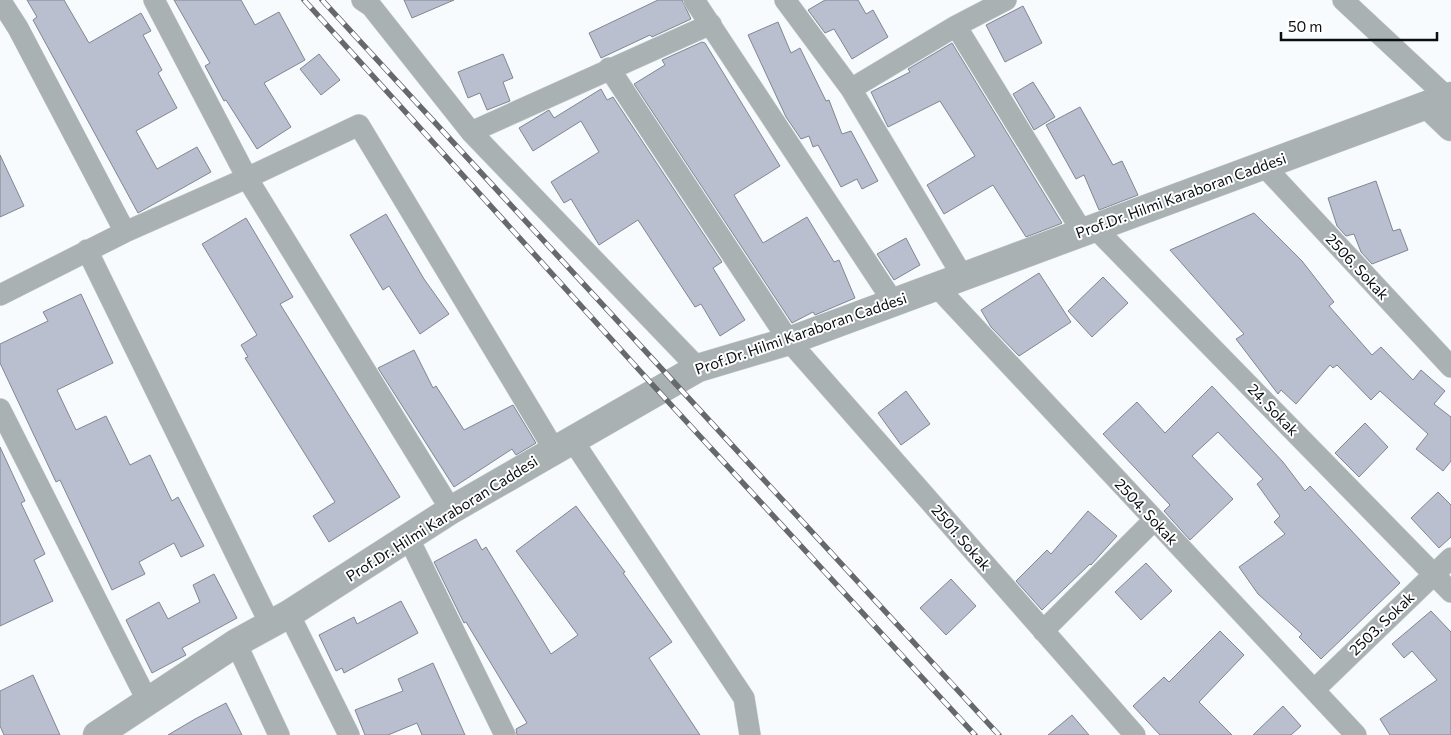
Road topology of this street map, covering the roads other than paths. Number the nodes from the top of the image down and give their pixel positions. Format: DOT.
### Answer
graph roads {
  1 [pos="0,0"];
  2 [pos="154,0"];
  3 [pos="362,0"];
  4 [pos="694,0"];
  5 [pos="785,0"];
  6 [pos="1006,0"];
  7 [pos="1343,0"];
  8 [pos="711,24"];
  9 [pos="956,26"];
  10 [pos="609,68"];
  11 [pos="852,89"];
  12 [pos="1442,100"];
  13 [pos="1451,127"];
  14 [pos="471,132"];
  15 [pos="1264,166"];
  16 [pos="248,178"];
  17 [pos="1089,230"];
  18 [pos="125,232"];
  19 [pos="87,250"];
  20 [pos="963,277"];
  21 [pos="937,287"];
  22 [pos="0,295"];
  23 [pos="894,302"];
  24 [pos="789,341"];
  25 [pos="698,368"];
  26 [pos="1451,368"];
  27 [pos="0,409"];
  28 [pos="564,446"];
  29 [pos="451,510"];
  30 [pos="1154,520"];
  31 [pos="409,539"];
  32 [pos="1451,558"];
  33 [pos="1434,574"];
  34 [pos="1451,592"];
  35 [pos="280,619"];
  36 [pos="1043,632"];
  37 [pos="236,643"];
  38 [pos="1314,690"];
  39 [pos="147,700"];
  40 [pos="97,735"];
  41 [pos="279,735"];
  42 [pos="349,735"];
  43 [pos="505,735"];
  44 [pos="750,735"];
  45 [pos="1135,735"];
  46 [pos="1356,735"];
  1 -- 18 [label="street"];
  2 -- 16 [label="street"];
  3 -- 14 [label="street"];
  4 -- 8 [label="street"];
  5 -- 11 [label="street"];
  6 -- 9 [label="street"];
  7 -- 12 [label="street"];
  8 -- 10 [label="street"];
  8 -- 23 [label="street"];
  9 -- 11 [label="street"];
  9 -- 17 [label="street, 24. Sokak"];
  10 -- 14 [label="street"];
  10 -- 24 [label="street, 2501. Sokak"];
  11 -- 20 [label="street"];
  12 -- 13 [label="street"];
  12 -- 15 [label="street, Prof.Dr. Hilmi Karaboran Caddesi"];
  14 -- 25 [label="street"];
  15 -- 17 [label="street, Prof.Dr. Hilmi Karaboran Caddesi"];
  15 -- 26 [label="street, 2506. Sokak"];
  16 -- 18 [label="street"];
  16 -- 28 [label="street"];
  16 -- 29 [label="street"];
  17 -- 20 [label="street, Prof.Dr. Hilmi Karaboran Caddesi"];
  17 -- 33 [label="street, 24. Sokak"];
  18 -- 19 [label="street"];
  19 -- 22 [label="street"];
  19 -- 35 [label="street"];
  20 -- 21 [label="street, Prof.Dr. Hilmi Karaboran Caddesi"];
  21 -- 23 [label="street, Prof.Dr. Hilmi Karaboran Caddesi"];
  21 -- 30 [label="street, 2504. Sokak"];
  23 -- 24 [label="street, Prof.Dr. Hilmi Karaboran Caddesi"];
  24 -- 25 [label="street, Prof.Dr. Hilmi Karaboran Caddesi"];
  24 -- 36 [label="street, 2501. Sokak"];
  25 -- 28 [label="street, Prof.Dr. Hilmi Karaboran Caddesi"];
  27 -- 39 [label="street"];
  28 -- 29 [label="street, Prof.Dr. Hilmi Karaboran Caddesi"];
  28 -- 44 [label="street"];
  29 -- 31 [label="street, Prof.Dr. Hilmi Karaboran Caddesi"];
  30 -- 36 [label="street"];
  30 -- 38 [label="street, 2504. Sokak"];
  31 -- 35 [label="street, Prof.Dr. Hilmi Karaboran Caddesi"];
  31 -- 43 [label="street"];
  32 -- 33 [label="street, 2503. Sokak"];
  33 -- 34 [label="street, 24. Sokak"];
  33 -- 38 [label="street, 2503. Sokak"];
  35 -- 37 [label="street, Prof.Dr. Hilmi Karaboran Caddesi"];
  35 -- 42 [label="street"];
  36 -- 45 [label="street, 2501. Sokak"];
  37 -- 39 [label="street, Prof.Dr. Hilmi Karaboran Caddesi"];
  37 -- 41 [label="street"];
  38 -- 46 [label="street, 2504. Sokak"];
  39 -- 40 [label="street, Prof.Dr. Hilmi Karaboran Caddesi"];
}
